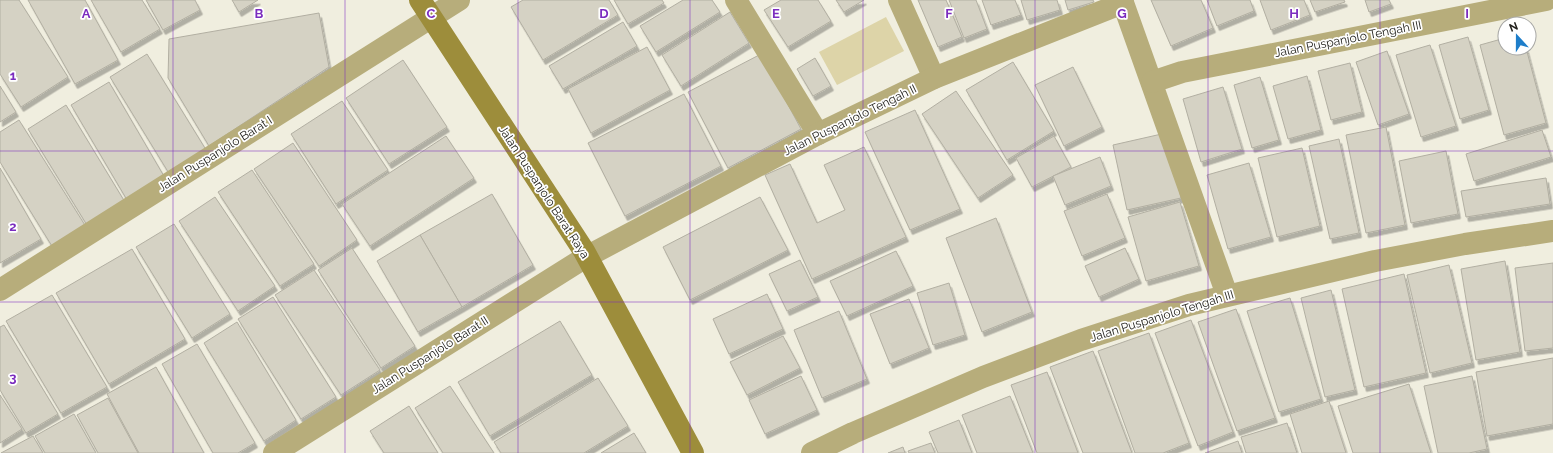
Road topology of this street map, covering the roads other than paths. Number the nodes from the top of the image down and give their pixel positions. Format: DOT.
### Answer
graph roads {
  1 [pos="459,0"];
  2 [pos="736,0"];
  3 [pos="899,0"];
  4 [pos="1546,0"];
  5 [pos="1123,2"];
  6 [pos="425,9"];
  7 [pos="934,78"];
  8 [pos="1152,82"];
  9 [pos="818,134"];
  10 [pos="1553,231"];
  11 [pos="586,257"];
  12 [pos="0,290"];
  13 [pos="1227,295"];
  14 [pos="274,453"];
  15 [pos="693,453"];
  16 [pos="812,453"];
  1 -- 6 [label="street, Jalan Puspanjolo Barat I"];
  2 -- 9 [label="street"];
  3 -- 7 [label="street"];
  4 -- 8 [label="street, Jalan Puspanjolo Tengah III"];
  5 -- 7 [label="street, Jalan Puspanjolo Tengah II"];
  5 -- 8 [label="street"];
  6 -- 11 [label="street, Jalan Puspanjolo Barat Raya"];
  6 -- 12 [label="street, Jalan Puspanjolo Barat I"];
  7 -- 9 [label="street, Jalan Puspanjolo Tengah II"];
  8 -- 13 [label="street"];
  9 -- 11 [label="street, Jalan Puspanjolo Tengah II"];
  10 -- 13 [label="street, Jalan Puspanjolo Tengah III"];
  11 -- 14 [label="street, Jalan Puspanjolo Barat II"];
  11 -- 15 [label="street, Jalan Puspanjolo Barat Raya"];
  13 -- 16 [label="street, Jalan Puspanjolo Tengah III"];
}
